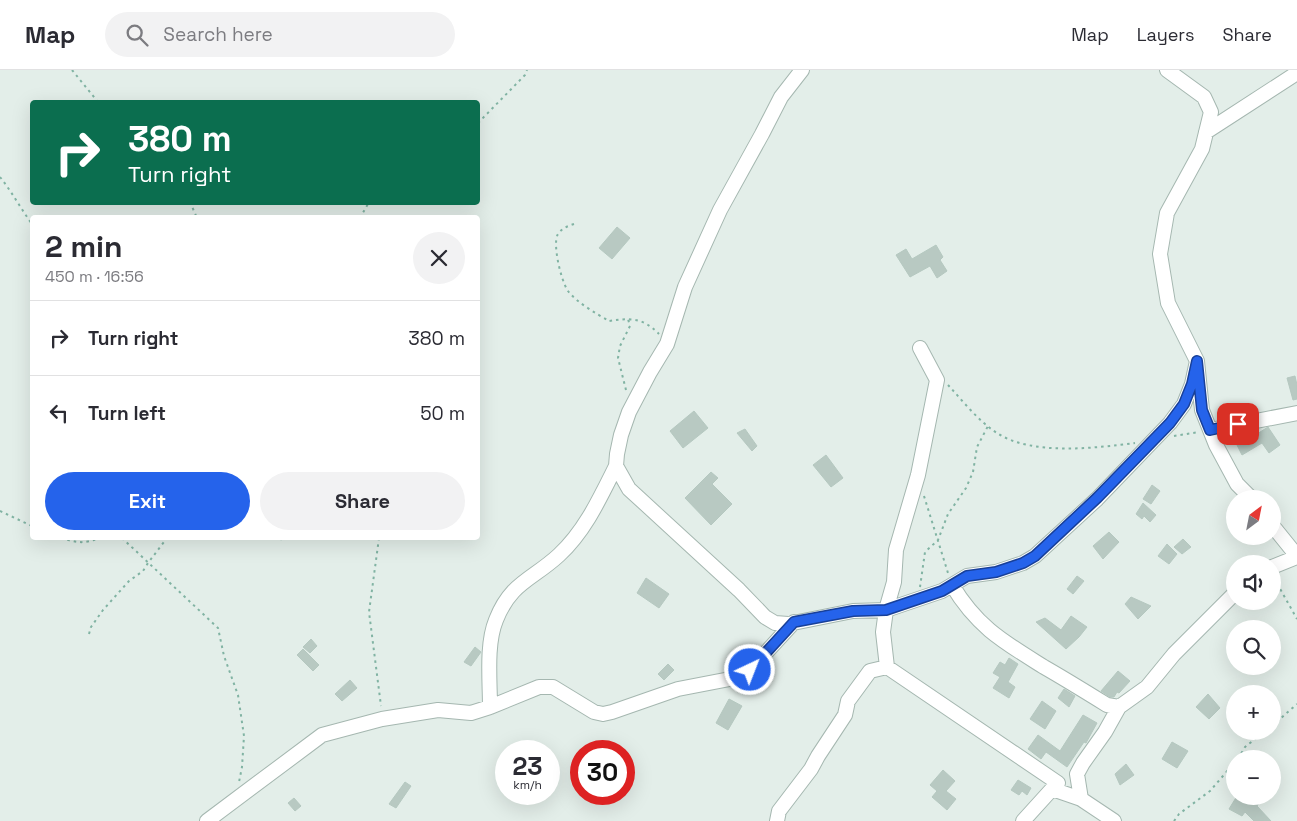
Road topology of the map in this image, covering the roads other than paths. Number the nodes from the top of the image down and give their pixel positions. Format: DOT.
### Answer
graph roads {
  1 [pos="802,70"];
  2 [pos="1167,70"];
  3 [pos="1297,73"];
  4 [pos="1206,132"];
  5 [pos="920,348"];
  6 [pos="1197,361"];
  7 [pos="1297,413"];
  8 [pos="1210,430"];
  9 [pos="616,466"];
  10 [pos="1243,490"];
  11 [pos="1281,536"];
  12 [pos="1297,557"];
  13 [pos="1281,563"];
  14 [pos="952,585"];
  15 [pos="1226,602"];
  16 [pos="886,610"];
  17 [pos="794,622"];
  18 [pos="887,667"];
  19 [pos="490,707"];
  20 [pos="1119,707"];
  21 [pos="1076,774"];
  22 [pos="1055,786"];
  23 [pos="1081,799"];
  24 [pos="207,821"];
  25 [pos="777,821"];
  26 [pos="1022,821"];
  27 [pos="1114,821"];
  1 -- 9 [label="street"];
  2 -- 4 [label="street"];
  3 -- 4 [label="street"];
  4 -- 6 [label="street"];
  5 -- 16 [label="street"];
  6 -- 8 [label="street"];
  6 -- 14 [label="street"];
  7 -- 8 [label="street"];
  8 -- 10 [label="street"];
  9 -- 17 [label="street"];
  9 -- 19 [label="street"];
  11 -- 12 [label="street"];
  12 -- 13 [label="street"];
  14 -- 16 [label="street"];
  14 -- 20 [label="street"];
  15 -- 20 [label="street"];
  16 -- 17 [label="street"];
  16 -- 18 [label="street"];
  17 -- 19 [label="street"];
  18 -- 22 [label="street"];
  18 -- 25 [label="street"];
  19 -- 24 [label="street"];
  20 -- 21 [label="street"];
  21 -- 22 [label="street"];
  21 -- 23 [label="street"];
  22 -- 23 [label="street"];
  22 -- 26 [label="street"];
  23 -- 27 [label="street"];
}
